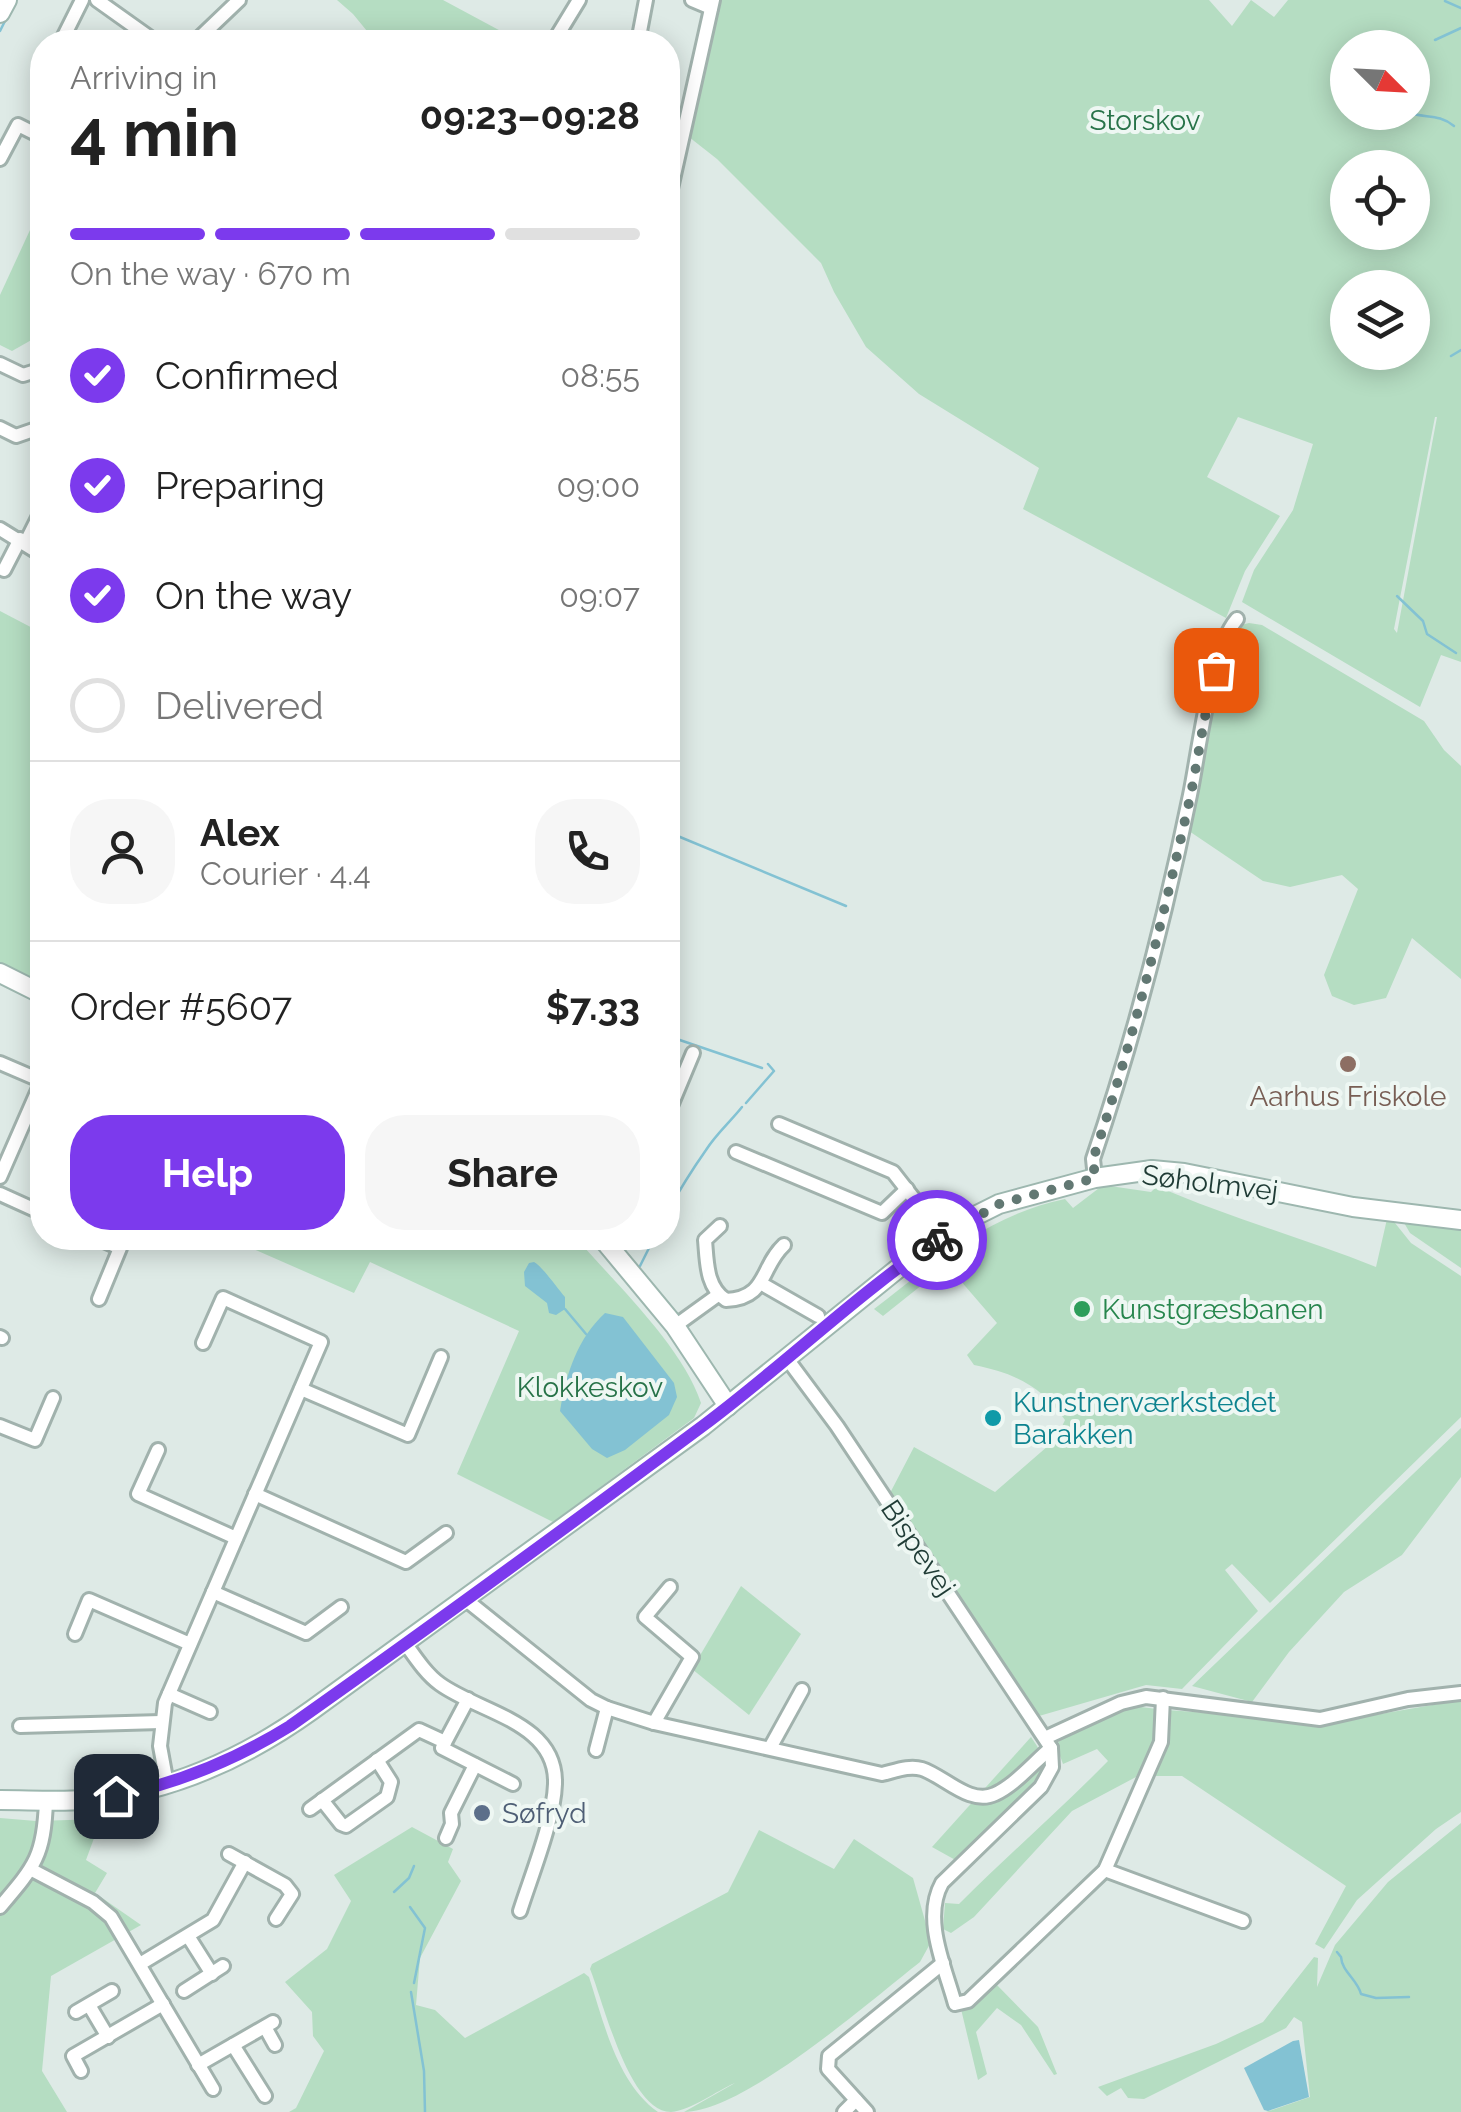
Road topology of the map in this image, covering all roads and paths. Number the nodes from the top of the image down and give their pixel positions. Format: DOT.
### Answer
graph roads {
  1 [pos="6,0"];
  2 [pos="82,0"];
  3 [pos="97,0"];
  4 [pos="239,0"];
  5 [pos="646,0"];
  6 [pos="692,0"];
  7 [pos="712,4"];
  8 [pos="576,5"];
  9 [pos="0,12"];
  10 [pos="587,20"];
  11 [pos="67,30"];
  12 [pos="139,30"];
  13 [pos="207,30"];
  14 [pos="561,30"];
  15 [pos="640,30"];
  16 [pos="30,132"];
  17 [pos="680,148"];
  18 [pos="0,159"];
  19 [pos="0,364"];
  20 [pos="30,373"];
  21 [pos="0,428"];
  22 [pos="30,431"];
  23 [pos="0,528"];
  24 [pos="30,530"];
  25 [pos="23,541"];
  26 [pos="30,549"];
  27 [pos="4,570"];
  28 [pos="1237,618"];
  29 [pos="0,973"];
  30 [pos="30,988"];
  31 [pos="693,1053"];
  32 [pos="0,1063"];
  33 [pos="30,1076"];
  34 [pos="680,1084"];
  35 [pos="30,1108"];
  36 [pos="780,1124"];
  37 [pos="736,1152"];
  38 [pos="0,1177"];
  39 [pos="1095,1178"];
  40 [pos="908,1190"];
  41 [pos="0,1194"];
  42 [pos="30,1208"];
  43 [pos="1461,1220"];
  44 [pos="720,1226"];
  45 [pos="944,1236"];
  46 [pos="784,1245"];
  47 [pos="119,1250"];
  48 [pos="612,1250"];
  49 [pos="762,1284"];
  50 [pos="718,1295"];
  51 [pos="98,1298"];
  52 [pos="818,1316"];
  53 [pos="675,1326"];
  54 [pos="203,1343"];
  55 [pos="441,1357"];
  56 [pos="788,1360"];
  57 [pos="300,1389"];
  58 [pos="53,1398"];
  59 [pos="728,1406"];
  60 [pos="0,1426"];
  61 [pos="158,1450"];
  62 [pos="255,1494"];
  63 [pos="446,1532"];
  64 [pos="236,1538"];
  65 [pos="670,1587"];
  66 [pos="213,1592"];
  67 [pos="465,1600"];
  68 [pos="340,1607"];
  69 [pos="75,1634"];
  70 [pos="405,1643"];
  71 [pos="190,1644"];
  72 [pos="802,1690"];
  73 [pos="1461,1693"];
  74 [pos="169,1694"];
  75 [pos="1163,1698"];
  76 [pos="468,1700"];
  77 [pos="607,1708"];
  78 [pos="210,1712"];
  79 [pos="161,1722"];
  80 [pos="654,1723"];
  81 [pos="20,1726"];
  82 [pos="445,1742"];
  83 [pos="1048,1743"];
  84 [pos="770,1748"];
  85 [pos="596,1750"];
  86 [pos="378,1760"];
  87 [pos="475,1765"];
  88 [pos="167,1784"];
  89 [pos="512,1784"];
  90 [pos="0,1800"];
  91 [pos="46,1801"];
  92 [pos="446,1838"];
  93 [pos="229,1854"];
  94 [pos="244,1862"];
  95 [pos="32,1870"];
  96 [pos="1106,1870"];
  97 [pos="0,1907"];
  98 [pos="520,1911"];
  99 [pos="276,1920"];
  100 [pos="1244,1921"];
  101 [pos="188,1936"];
  102 [pos="944,1962"];
  103 [pos="140,1964"];
  104 [pos="184,1990"];
  105 [pos="112,1991"];
  106 [pos="163,2004"];
  107 [pos="108,2036"];
  108 [pos="234,2044"];
  109 [pos="275,2044"];
  110 [pos="198,2065"];
  111 [pos="82,2070"];
  112 [pos="213,2090"];
  113 [pos="265,2096"];
  114 [pos="856,2100"];
  115 [pos="844,2112"];
  116 [pos="866,2112"];
  1 -- 9 [label="street"];
  2 -- 11 [label="street"];
  3 -- 12 [label="street"];
  4 -- 13 [label="street"];
  5 -- 15 [label="street"];
  6 -- 7 [label="street"];
  7 -- 17 [label="street"];
  8 -- 10 [label="street"];
  8 -- 14 [label="street"];
  16 -- 18 [label="street"];
  19 -- 20 [label="street"];
  21 -- 22 [label="street"];
  23 -- 25 [label="street"];
  24 -- 25 [label="street"];
  25 -- 26 [label="street"];
  25 -- 27 [label="street"];
  28 -- 39 [label="street"];
  29 -- 30 [label="street"];
  31 -- 34 [label="street"];
  32 -- 33 [label="street"];
  35 -- 38 [label="street"];
  36 -- 40 [label="street"];
  37 -- 40 [label="street"];
  39 -- 43 [label="street, Søholmvej"];
  39 -- 45 [label="street, Søholmvej"];
  40 -- 45 [label="street"];
  41 -- 42 [label="street"];
  44 -- 50 [label="street"];
  45 -- 56 [label="street, Søholmvej"];
  46 -- 49 [label="street"];
  47 -- 51 [label="street"];
  48 -- 53 [label="street"];
  49 -- 50 [label="street"];
  49 -- 52 [label="street"];
  50 -- 53 [label="street"];
  53 -- 59 [label="street"];
  54 -- 57 [label="street"];
  55 -- 57 [label="street"];
  56 -- 59 [label="street, Søholmvej"];
  56 -- 83 [label="street, Bispevej"];
  57 -- 62 [label="street"];
  58 -- 60 [label="street"];
  59 -- 67 [label="street, Søholmvej"];
  61 -- 64 [label="street"];
  62 -- 63 [label="street"];
  62 -- 64 [label="street"];
  64 -- 66 [label="street"];
  65 -- 80 [label="street"];
  66 -- 68 [label="street"];
  66 -- 71 [label="street"];
  67 -- 70 [label="street, Søholmvej"];
  67 -- 77 [label="street"];
  69 -- 71 [label="street"];
  70 -- 76 [label="street"];
  70 -- 88 [label="street, Søholmvej"];
  71 -- 74 [label="street"];
  72 -- 84 [label="street"];
  73 -- 75 [label="street"];
  74 -- 78 [label="street"];
  74 -- 79 [label="street"];
  75 -- 83 [label="street"];
  75 -- 96 [label="street"];
  76 -- 82 [label="street"];
  76 -- 98 [label="street"];
  77 -- 80 [label="street"];
  77 -- 85 [label="street"];
  79 -- 81 [label="street"];
  79 -- 88 [label="street"];
  80 -- 84 [label="street"];
  82 -- 86 [label="street"];
  82 -- 87 [label="street"];
  83 -- 84 [label="street"];
  83 -- 102 [label="street"];
  86 -- 86 [label="street"];
  87 -- 89 [label="street"];
  87 -- 92 [label="street"];
  88 -- 91 [label="street, Søholmvej"];
  90 -- 91 [label="street, Søholmvej"];
  91 -- 95 [label="street"];
  93 -- 94 [label="street"];
  94 -- 99 [label="street"];
  94 -- 101 [label="street"];
  95 -- 97 [label="street"];
  95 -- 103 [label="street"];
  96 -- 100 [label="street"];
  96 -- 102 [label="street"];
  101 -- 103 [label="street"];
  101 -- 104 [label="street"];
  102 -- 114 [label="street"];
  103 -- 106 [label="street"];
  105 -- 107 [label="street"];
  106 -- 107 [label="street"];
  106 -- 110 [label="street"];
  107 -- 111 [label="street"];
  108 -- 109 [label="street"];
  108 -- 110 [label="street"];
  108 -- 113 [label="street"];
  110 -- 112 [label="street"];
  114 -- 115 [label="street"];
  114 -- 116 [label="street"];
}
